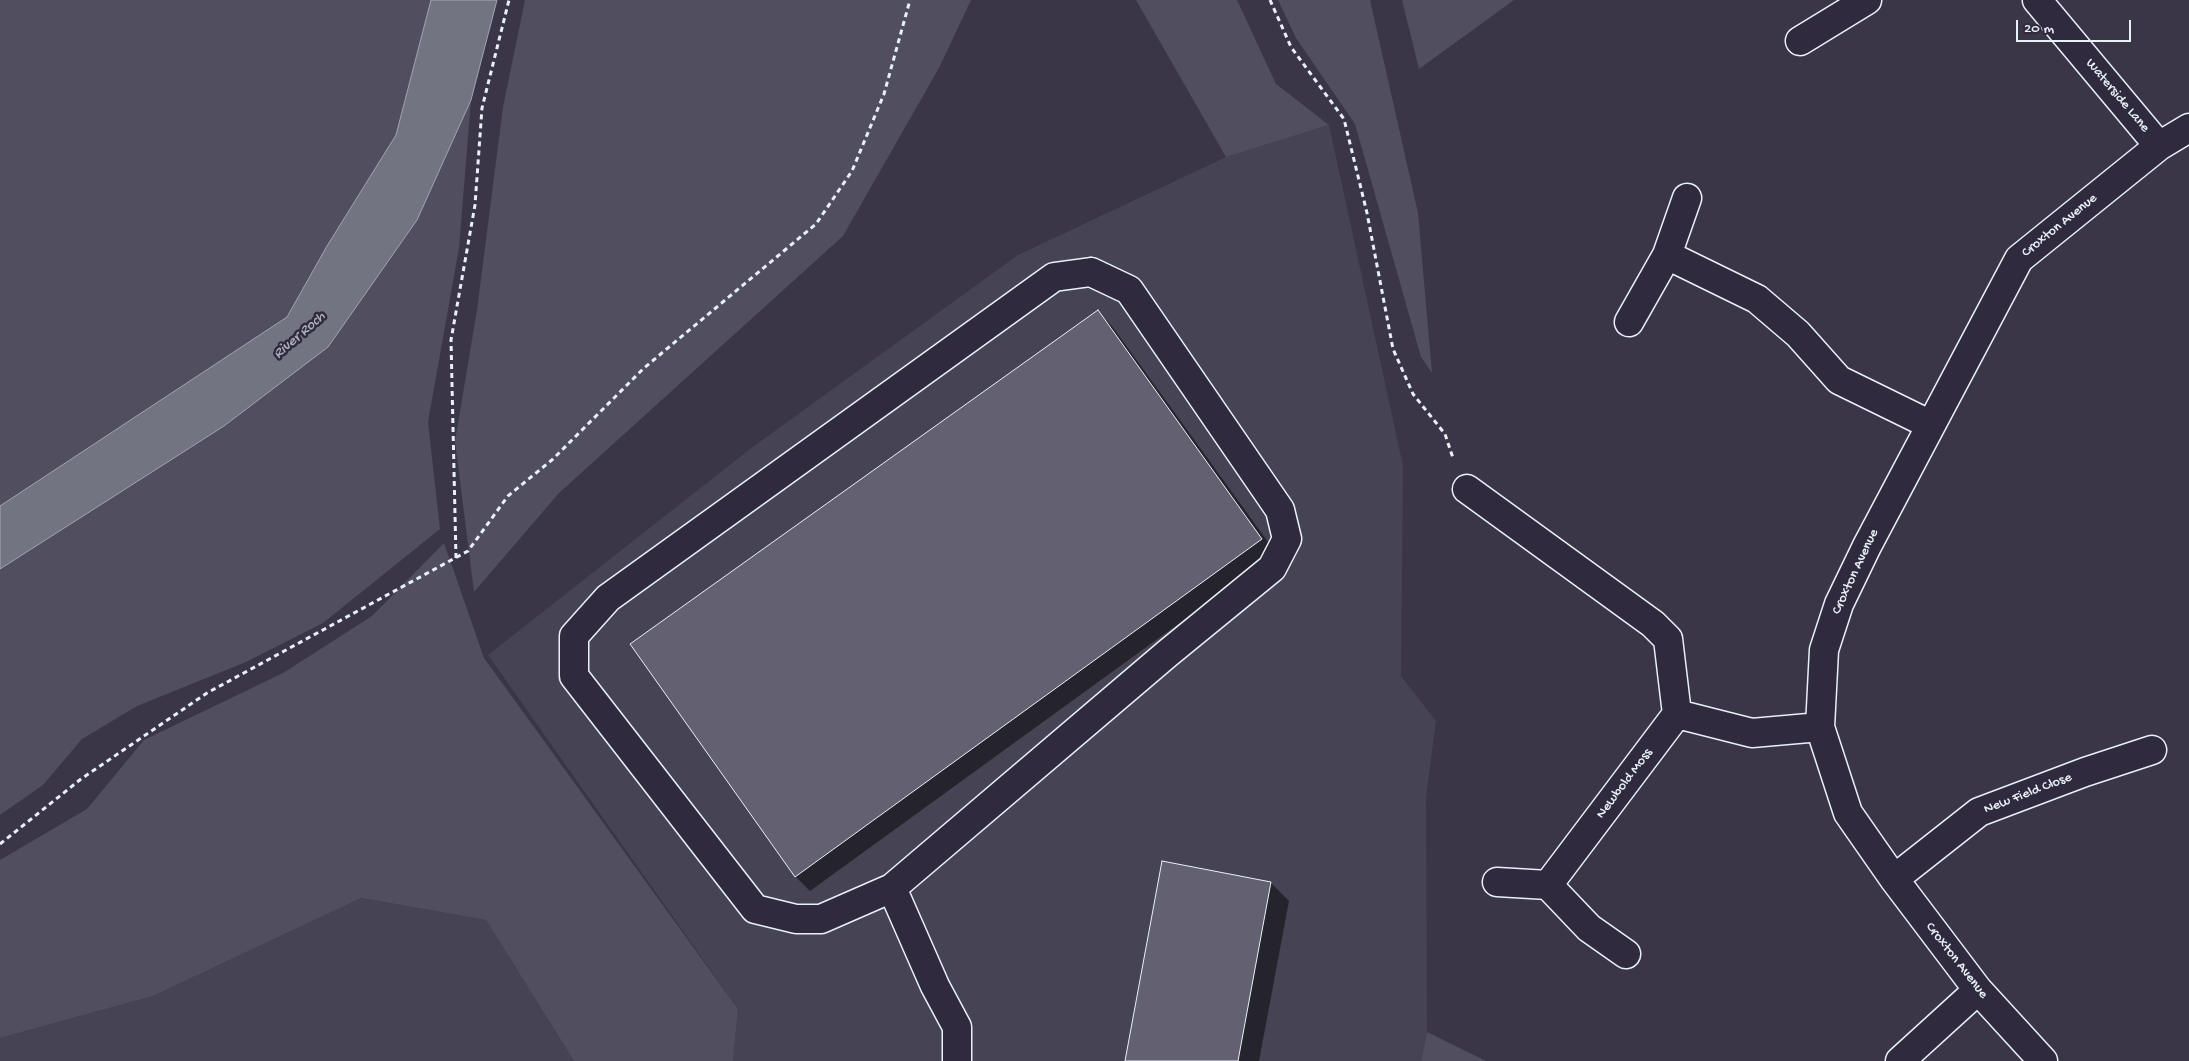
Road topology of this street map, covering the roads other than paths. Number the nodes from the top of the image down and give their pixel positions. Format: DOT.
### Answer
graph roads {
  1 [pos="1867,0"];
  2 [pos="2037,0"];
  3 [pos="1800,41"];
  4 [pos="2189,128"];
  5 [pos="2159,146"];
  6 [pos="1688,198"];
  7 [pos="1667,255"];
  8 [pos="1629,322"];
  9 [pos="1931,425"];
  10 [pos="1467,489"];
  11 [pos="1678,714"];
  12 [pos="1820,727"];
  13 [pos="2152,750"];
  14 [pos="1894,879"];
  15 [pos="1497,882"];
  16 [pos="1548,885"];
  17 [pos="892,888"];
  18 [pos="1626,954"];
  19 [pos="1978,990"];
  20 [pos="957,1061"];
  21 [pos="1900,1061"];
  22 [pos="2043,1061"];
  1 -- 3 [label="street"];
  2 -- 5 [label="street, Waterside Lane"];
  4 -- 5 [label="street, Croxton Avenue"];
  5 -- 9 [label="street, Croxton Avenue"];
  6 -- 7 [label="street"];
  7 -- 8 [label="street"];
  7 -- 9 [label="street"];
  9 -- 12 [label="street, Croxton Avenue"];
  10 -- 11 [label="street"];
  11 -- 12 [label="street"];
  11 -- 16 [label="street, Newbold Moss"];
  12 -- 14 [label="street, Croxton Avenue"];
  13 -- 14 [label="street, New Field Close"];
  14 -- 19 [label="street, Croxton Avenue"];
  15 -- 16 [label="street"];
  16 -- 18 [label="street"];
  17 -- 17 [label="street"];
  17 -- 20 [label="street"];
  19 -- 21 [label="street"];
  19 -- 22 [label="street, Croxton Avenue"];
}
